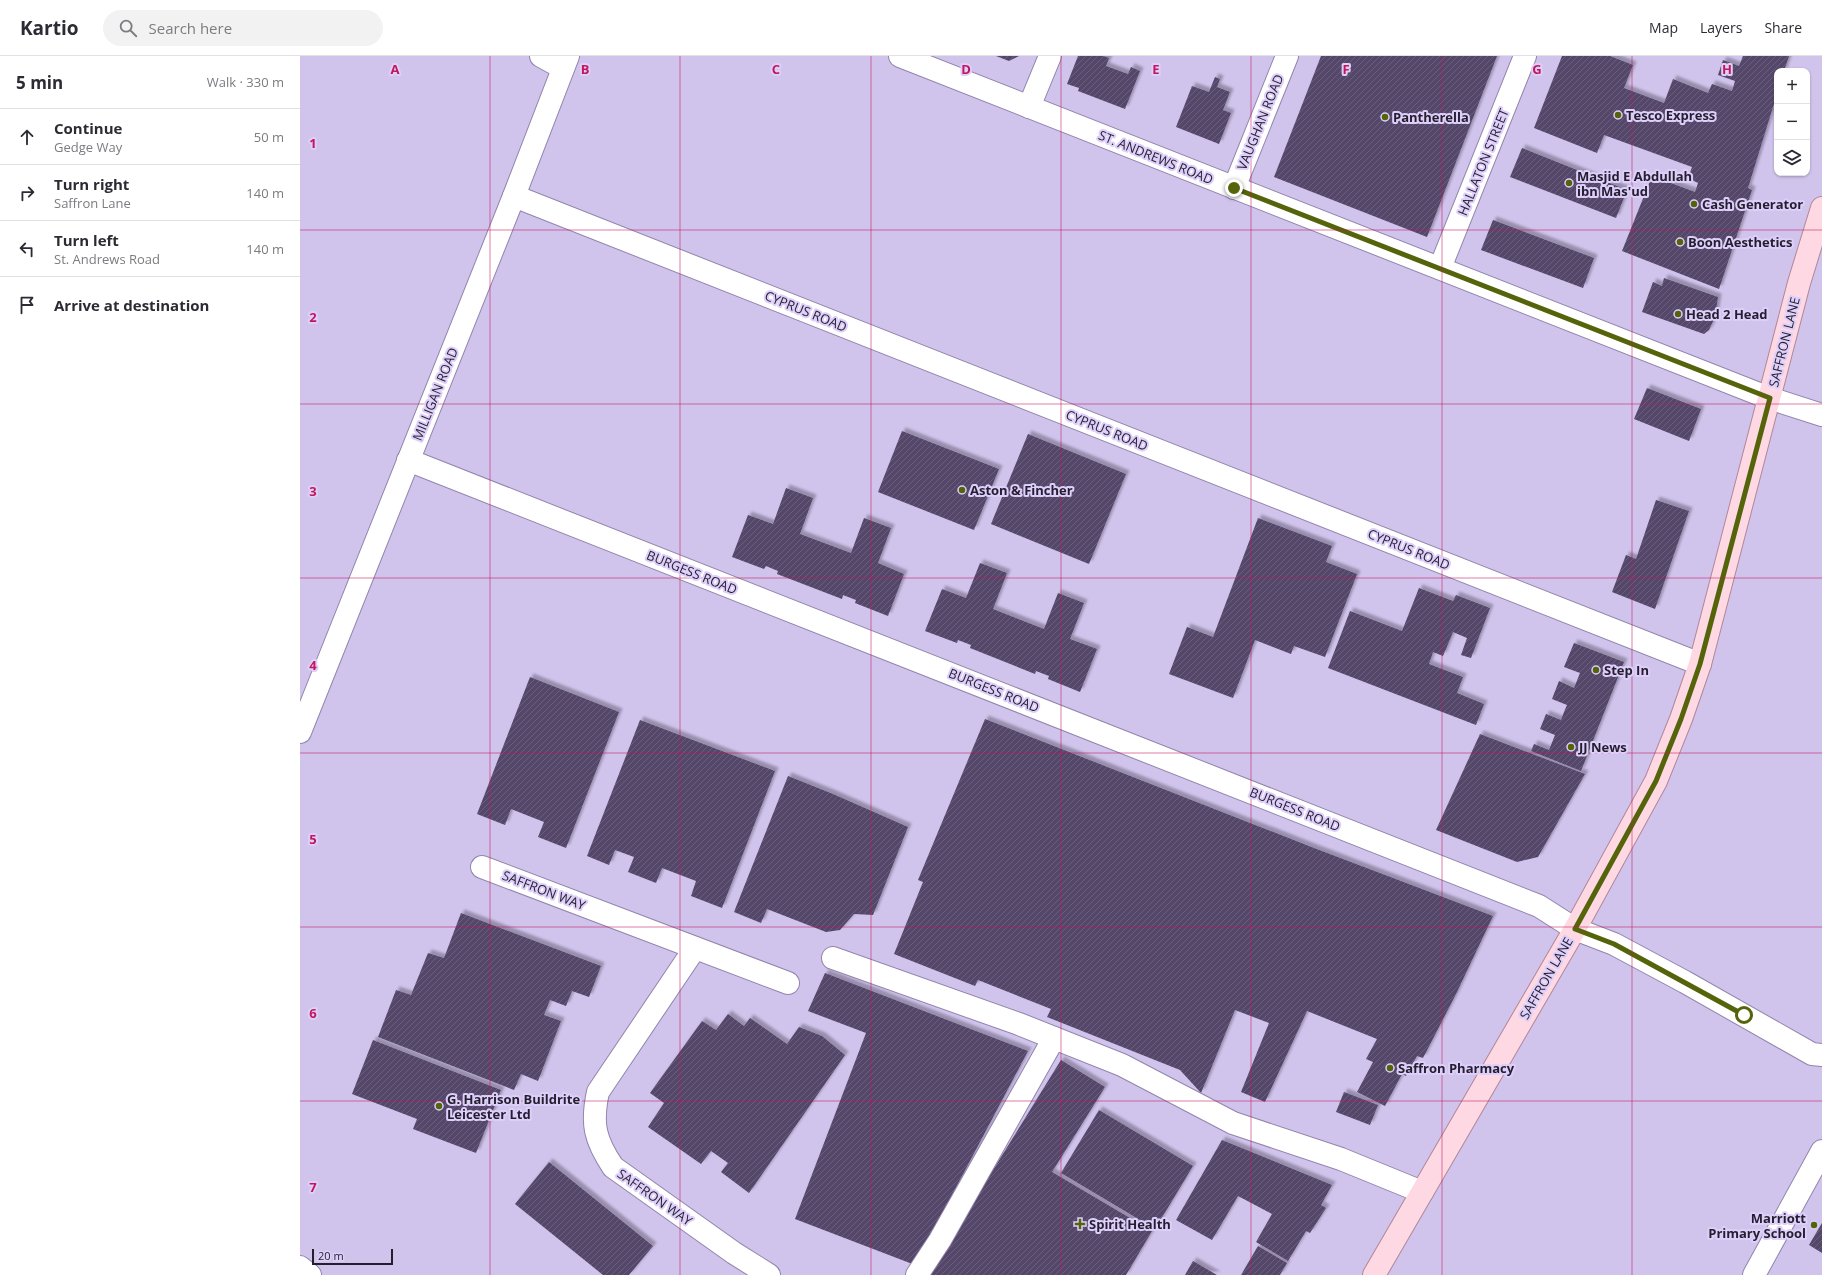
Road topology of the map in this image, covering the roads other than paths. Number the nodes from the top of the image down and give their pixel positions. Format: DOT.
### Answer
graph roads {
  1 [pos="541,56"];
  2 [pos="900,56"];
  3 [pos="1050,56"];
  4 [pos="1287,56"];
  5 [pos="1525,56"];
  6 [pos="566,62"];
  7 [pos="1029,107"];
  8 [pos="1234,188"];
  9 [pos="514,196"];
  10 [pos="1822,208"];
  11 [pos="1440,268"];
  12 [pos="1770,398"];
  13 [pos="1822,415"];
  14 [pos="408,460"];
  15 [pos="1700,664"];
  16 [pos="300,732"];
  17 [pos="482,867"];
  18 [pos="1575,929"];
  19 [pos="695,948"];
  20 [pos="833,958"];
  21 [pos="788,983"];
  22 [pos="1054,1038"];
  23 [pos="1819,1060"];
  24 [pos="1822,1151"];
  25 [pos="1422,1192"];
  26 [pos="300,1267"];
  27 [pos="310,1275"];
  28 [pos="769,1275"];
  29 [pos="917,1275"];
  30 [pos="1374,1275"];
  31 [pos="1754,1275"];
  1 -- 6 [label="street"];
  2 -- 7 [label="street, ST. ANDREWS ROAD"];
  3 -- 7 [label="street"];
  4 -- 8 [label="street, VAUGHAN ROAD"];
  5 -- 11 [label="street, HALLATON STREET"];
  6 -- 9 [label="street, MILLIGAN ROAD"];
  7 -- 8 [label="street, ST. ANDREWS ROAD"];
  8 -- 11 [label="street, ST. ANDREWS ROAD"];
  9 -- 14 [label="street, MILLIGAN ROAD"];
  9 -- 15 [label="street, CYPRUS ROAD"];
  10 -- 12 [label="main road, SAFFRON LANE"];
  11 -- 12 [label="street, ST. ANDREWS ROAD"];
  12 -- 13 [label="street, ST. ANDREWS ROAD"];
  12 -- 15 [label="main road, SAFFRON LANE"];
  14 -- 16 [label="street, MILLIGAN ROAD"];
  14 -- 18 [label="street, BURGESS ROAD"];
  15 -- 18 [label="main road, SAFFRON LANE"];
  17 -- 19 [label="street, SAFFRON WAY"];
  18 -- 23 [label="street, BURGESS ROAD"];
  18 -- 25 [label="main road, SAFFRON LANE"];
  19 -- 21 [label="street, SAFFRON WAY"];
  19 -- 28 [label="street, SAFFRON WAY"];
  20 -- 22 [label="street"];
  22 -- 25 [label="street"];
  22 -- 29 [label="street"];
  24 -- 31 [label="street"];
  25 -- 30 [label="main road, SAFFRON LANE"];
  26 -- 27 [label="street"];
}
